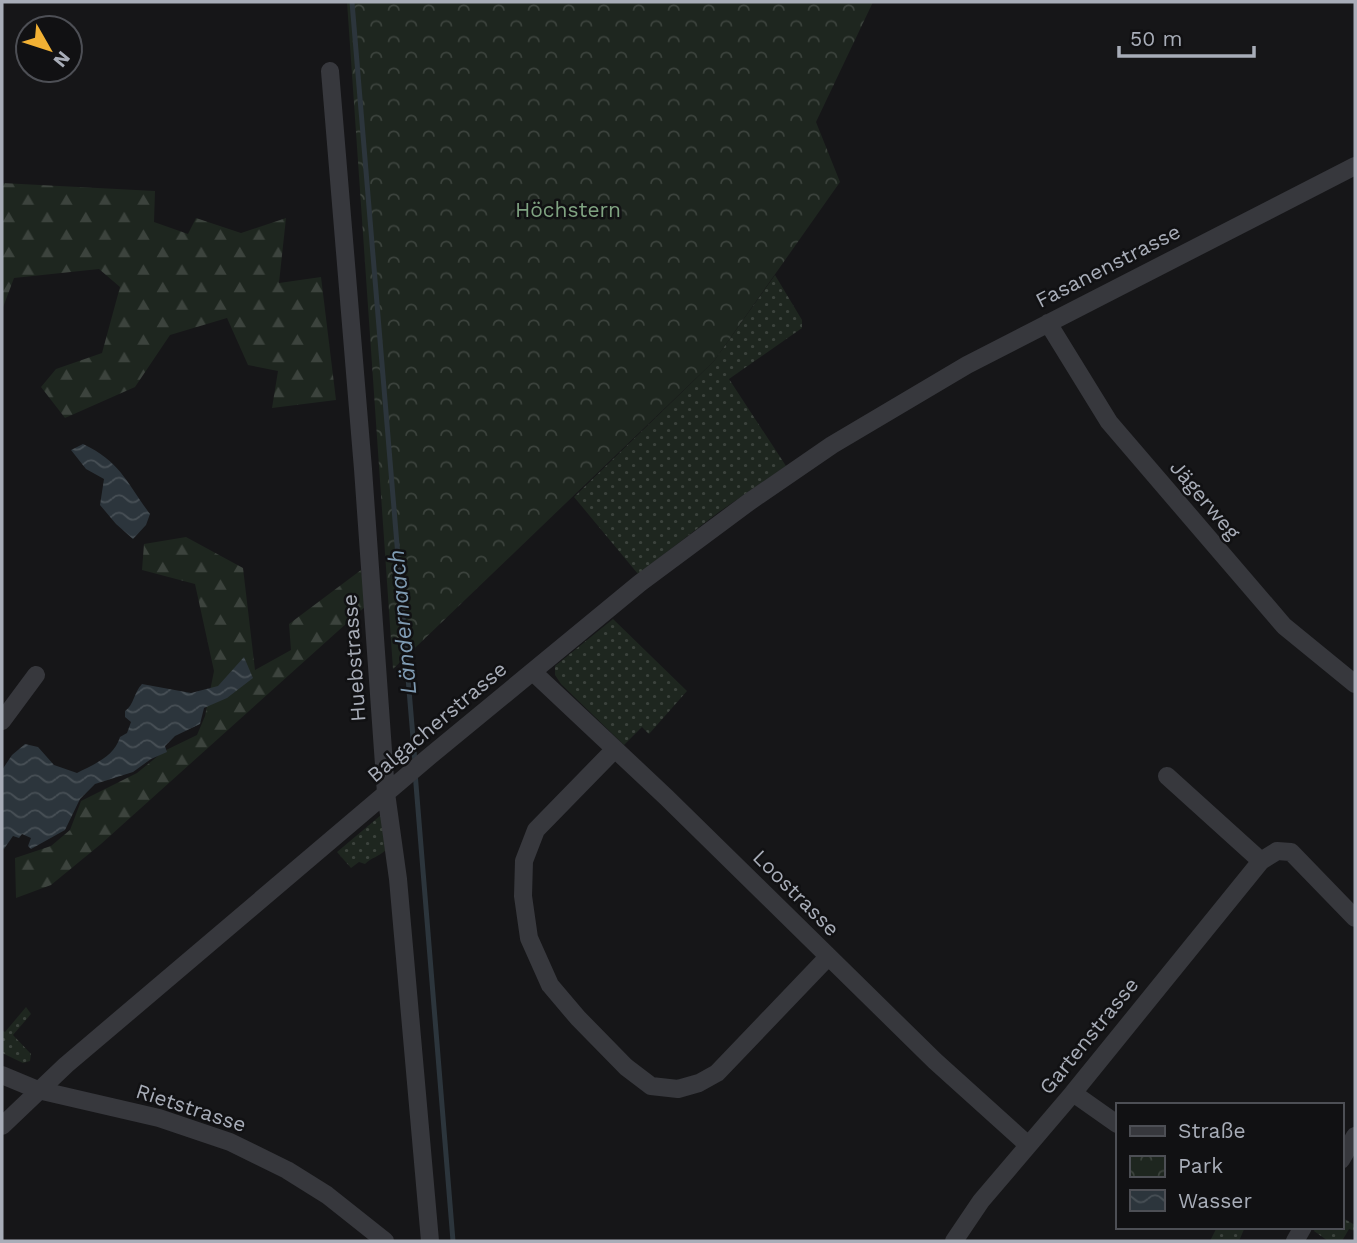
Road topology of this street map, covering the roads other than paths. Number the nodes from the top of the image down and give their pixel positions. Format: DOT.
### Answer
graph roads {
  1 [pos="330,71"];
  2 [pos="1355,166"];
  3 [pos="1048,323"];
  4 [pos="884,413"];
  5 [pos="533,672"];
  6 [pos="36,675"];
  7 [pos="1355,684"];
  8 [pos="2,721"];
  9 [pos="615,749"];
  10 [pos="1167,776"];
  11 [pos="392,788"];
  12 [pos="1261,861"];
  13 [pos="1355,918"];
  14 [pos="828,957"];
  15 [pos="2,1075"];
  16 [pos="37,1090"];
  17 [pos="1073,1093"];
  18 [pos="1116,1123"];
  19 [pos="2,1126"];
  20 [pos="1355,1136"];
  21 [pos="1028,1145"];
  22 [pos="1343,1157"];
  23 [pos="385,1241"];
  24 [pos="430,1241"];
  25 [pos="954,1241"];
  1 -- 11 [label="street, Huebstrasse"];
  2 -- 3 [label="street, Fasanenstrasse"];
  3 -- 4 [label="street, Fasanenstrasse"];
  3 -- 7 [label="street, Jägerweg"];
  4 -- 5 [label="street, Balgacherstrasse"];
  5 -- 9 [label="street, Loostrasse"];
  5 -- 11 [label="street, Balgacherstrasse"];
  6 -- 8 [label="street"];
  9 -- 14 [label="street, Loostrasse"];
  9 -- 14 [label="street"];
  10 -- 12 [label="street"];
  11 -- 16 [label="street, Balgacherstrasse"];
  11 -- 24 [label="street, Huebstrasse"];
  12 -- 13 [label="street"];
  12 -- 17 [label="street, Gartenstrasse"];
  14 -- 21 [label="street, Loostrasse"];
  15 -- 16 [label="street, Rietstrasse"];
  16 -- 19 [label="street, Balgacherstrasse"];
  16 -- 23 [label="street, Rietstrasse"];
  17 -- 18 [label="street"];
  17 -- 21 [label="street, Gartenstrasse"];
  20 -- 22 [label="street"];
  21 -- 25 [label="street, Gartenstrasse"];
}
